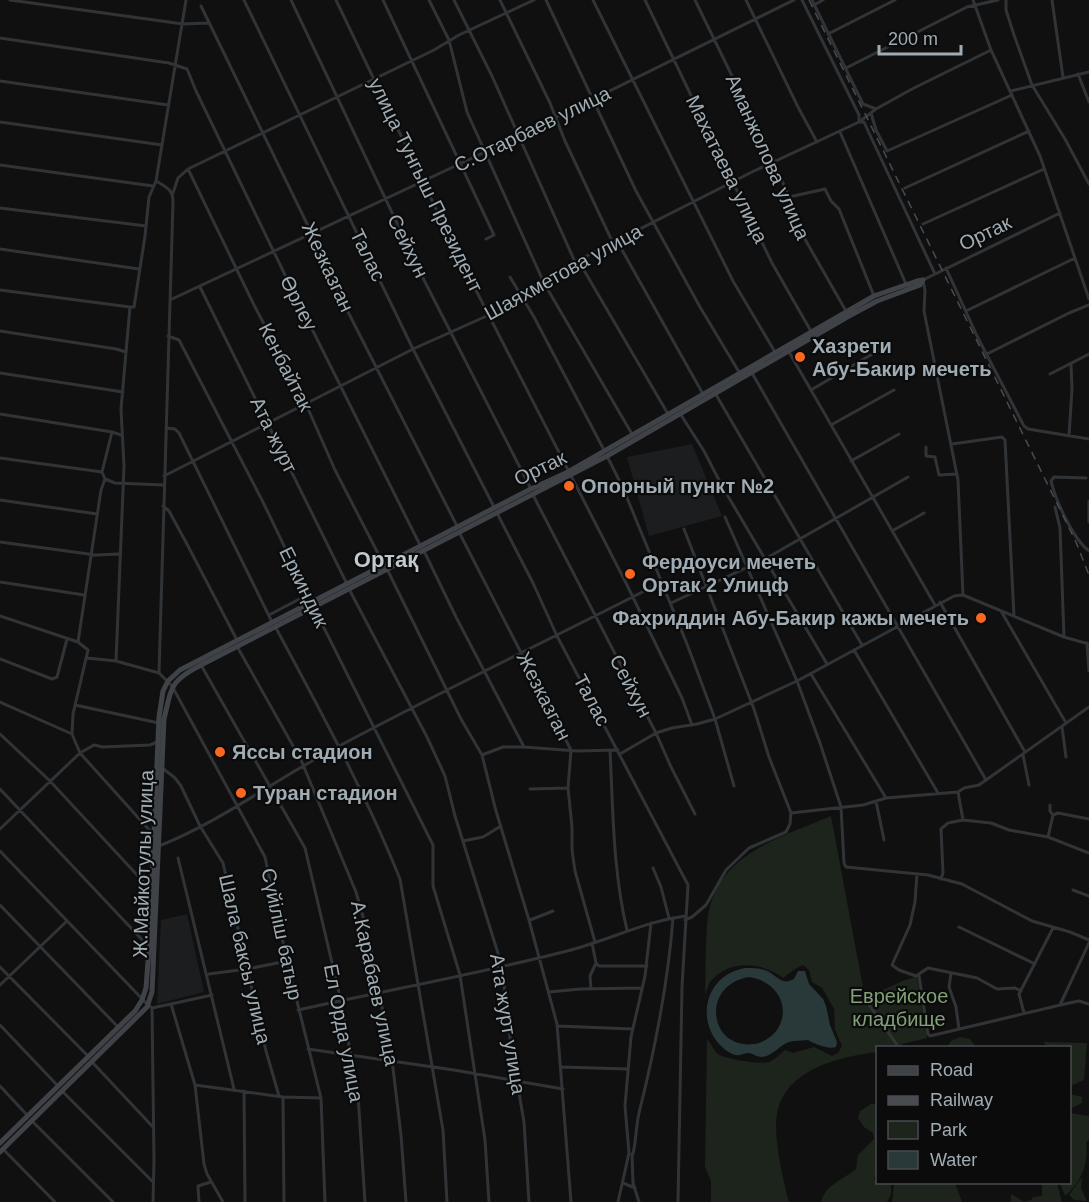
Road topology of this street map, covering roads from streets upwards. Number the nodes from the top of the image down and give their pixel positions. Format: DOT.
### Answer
graph roads {
  1 [pos="10,0"];
  2 [pos="186,0"];
  3 [pos="244,0"];
  4 [pos="291,0"];
  5 [pos="336,0"];
  6 [pos="383,0"];
  7 [pos="429,0"];
  8 [pos="454,0"];
  9 [pos="500,0"];
  10 [pos="534,0"];
  11 [pos="546,0"];
  12 [pos="593,0"];
  13 [pos="645,0"];
  14 [pos="695,0"];
  15 [pos="746,0"];
  16 [pos="794,0"];
  17 [pos="802,0"];
  18 [pos="812,0"];
  19 [pos="823,0"];
  20 [pos="895,0"];
  21 [pos="998,0"];
  22 [pos="1006,0"];
  23 [pos="1052,0"];
  24 [pos="974,2"];
  25 [pos="814,5"];
  26 [pos="201,6"];
  27 [pos="506,14"];
  28 [pos="756,18"];
  29 [pos="209,23"];
  30 [pos="183,24"];
  31 [pos="470,30"];
  32 [pos="828,34"];
  33 [pos="0,38"];
  34 [pos="449,40"];
  35 [pos="714,40"];
  36 [pos="991,50"];
  37 [pos="412,60"];
  38 [pos="674,60"];
  39 [pos="176,66"];
  40 [pos="846,68"];
  41 [pos="1089,72"];
  42 [pos="1078,74"];
  43 [pos="1063,77"];
  44 [pos="375,79"];
  45 [pos="633,80"];
  46 [pos="0,81"];
  47 [pos="1032,85"];
  48 [pos="1012,93"];
  49 [pos="338,97"];
  50 [pos="594,99"];
  51 [pos="1089,102"];
  52 [pos="168,105"];
  53 [pos="876,109"];
  54 [pos="871,113"];
  55 [pos="301,114"];
  56 [pos="556,118"];
  57 [pos="0,122"];
  58 [pos="859,122"];
  59 [pos="840,131"];
  60 [pos="1029,131"];
  61 [pos="263,133"];
  62 [pos="518,137"];
  63 [pos="817,142"];
  64 [pos="162,145"];
  65 [pos="226,151"];
  66 [pos="485,151"];
  67 [pos="774,162"];
  68 [pos="460,163"];
  69 [pos="0,165"];
  70 [pos="188,169"];
  71 [pos="1044,169"];
  72 [pos="156,181"];
  73 [pos="424,181"];
  74 [pos="734,182"];
  75 [pos="1089,184"];
  76 [pos="153,186"];
  77 [pos="905,188"];
  78 [pos="173,194"];
  79 [pos="789,197"];
  80 [pos="386,200"];
  81 [pos="693,202"];
  82 [pos="0,208"];
  83 [pos="1060,213"];
  84 [pos="349,216"];
  85 [pos="653,222"];
  86 [pos="923,224"];
  87 [pos="146,226"];
  88 [pos="312,234"];
  89 [pos="486,239"];
  90 [pos="617,241"];
  91 [pos="613,243"];
  92 [pos="0,249"];
  93 [pos="274,252"];
  94 [pos="1075,258"];
  95 [pos="576,261"];
  96 [pos="139,268"];
  97 [pos="946,268"];
  98 [pos="237,270"];
  99 [pos="935,274"];
  100 [pos="510,277"];
  101 [pos="543,279"];
  102 [pos="923,280"];
  103 [pos="906,284"];
  104 [pos="200,287"];
  105 [pos="0,290"];
  106 [pos="521,296"];
  107 [pos="874,296"];
  108 [pos="1089,299"];
  109 [pos="170,300"];
  110 [pos="1089,305"];
  111 [pos="130,307"];
  112 [pos="846,311"];
  113 [pos="966,311"];
  114 [pos="489,315"];
  115 [pos="0,331"];
  116 [pos="450,331"];
  117 [pos="813,333"];
  118 [pos="168,336"];
  119 [pos="886,346"];
  120 [pos="413,349"];
  121 [pos="788,350"];
  122 [pos="126,352"];
  123 [pos="775,352"];
  124 [pos="987,354"];
  125 [pos="1089,354"];
  126 [pos="1071,364"];
  127 [pos="377,368"];
  128 [pos="751,371"];
  129 [pos="740,372"];
  130 [pos="0,373"];
  131 [pos="1050,374"];
  132 [pos="341,387"];
  133 [pos="811,390"];
  134 [pos="894,390"];
  135 [pos="123,392"];
  136 [pos="715,392"];
  137 [pos="703,394"];
  138 [pos="306,404"];
  139 [pos="680,413"];
  140 [pos="0,414"];
  141 [pos="668,414"];
  142 [pos="268,423"];
  143 [pos="831,425"];
  144 [pos="166,428"];
  145 [pos="110,431"];
  146 [pos="899,434"];
  147 [pos="122,435"];
  148 [pos="633,435"];
  149 [pos="1069,436"];
  150 [pos="1089,440"];
  151 [pos="231,442"];
  152 [pos="952,444"];
  153 [pos="926,447"];
  154 [pos="606,454"];
  155 [pos="0,458"];
  156 [pos="851,461"];
  157 [pos="193,462"];
  158 [pos="102,472"];
  159 [pos="569,474"];
  160 [pos="957,474"];
  161 [pos="164,476"];
  162 [pos="908,477"];
  163 [pos="1086,478"];
  164 [pos="105,479"];
  165 [pos="122,484"];
  166 [pos="164,485"];
  167 [pos="532,492"];
  168 [pos="872,497"];
  169 [pos="0,500"];
  170 [pos="1089,501"];
  171 [pos="163,507"];
  172 [pos="1055,507"];
  173 [pos="495,511"];
  174 [pos="924,513"];
  175 [pos="97,514"];
  176 [pos="725,517"];
  177 [pos="836,518"];
  178 [pos="1089,522"];
  179 [pos="458,530"];
  180 [pos="684,530"];
  181 [pos="892,531"];
  182 [pos="800,538"];
  183 [pos="0,542"];
  184 [pos="422,549"];
  185 [pos="1089,551"];
  186 [pos="92,554"];
  187 [pos="119,554"];
  188 [pos="765,559"];
  189 [pos="385,567"];
  190 [pos="748,568"];
  191 [pos="0,582"];
  192 [pos="662,582"];
  193 [pos="348,586"];
  194 [pos="707,587"];
  195 [pos="84,595"];
  196 [pos="307,595"];
  197 [pos="963,595"];
  198 [pos="632,597"];
  199 [pos="940,602"];
  200 [pos="671,603"];
  201 [pos="312,605"];
  202 [pos="935,605"];
  203 [pos="1001,611"];
  204 [pos="268,615"];
  205 [pos="0,616"];
  206 [pos="595,616"];
  207 [pos="1014,616"];
  208 [pos="273,624"];
  209 [pos="898,626"];
  210 [pos="557,636"];
  211 [pos="1064,637"];
  212 [pos="67,639"];
  213 [pos="78,642"];
  214 [pos="237,643"];
  215 [pos="1088,644"];
  216 [pos="862,645"];
  217 [pos="854,650"];
  218 [pos="522,653"];
  219 [pos="87,658"];
  220 [pos="0,659"];
  221 [pos="116,661"];
  222 [pos="827,664"];
  223 [pos="201,665"];
  224 [pos="484,671"];
  225 [pos="1089,671"];
  226 [pos="159,673"];
  227 [pos="810,674"];
  228 [pos="797,681"];
  229 [pos="170,684"];
  230 [pos="447,691"];
  231 [pos="0,702"];
  232 [pos="751,702"];
  233 [pos="75,705"];
  234 [pos="1089,707"];
  235 [pos="412,708"];
  236 [pos="715,719"];
  237 [pos="159,723"];
  238 [pos="1066,723"];
  239 [pos="692,725"];
  240 [pos="374,727"];
  241 [pos="1062,727"];
  242 [pos="656,733"];
  243 [pos="0,734"];
  244 [pos="72,734"];
  245 [pos="158,742"];
  246 [pos="339,746"];
  247 [pos="524,747"];
  248 [pos="571,750"];
  249 [pos="610,750"];
  250 [pos="619,752"];
  251 [pos="80,753"];
  252 [pos="1024,753"];
  253 [pos="482,755"];
  254 [pos="1066,757"];
  255 [pos="303,765"];
  256 [pos="161,767"];
  257 [pos="986,780"];
  258 [pos="50,781"];
  259 [pos="1029,785"];
  260 [pos="271,786"];
  261 [pos="734,786"];
  262 [pos="568,788"];
  263 [pos="0,789"];
  264 [pos="530,789"];
  265 [pos="958,792"];
  266 [pos="938,794"];
  267 [pos="886,798"];
  268 [pos="876,801"];
  269 [pos="1050,805"];
  270 [pos="237,806"];
  271 [pos="841,807"];
  272 [pos="157,809"];
  273 [pos="20,810"];
  274 [pos="790,813"];
  275 [pos="695,814"];
  276 [pos="1053,815"];
  277 [pos="455,816"];
  278 [pos="1089,819"];
  279 [pos="963,820"];
  280 [pos="200,826"];
  281 [pos="501,826"];
  282 [pos="0,829"];
  283 [pos="154,835"];
  284 [pos="1048,837"];
  285 [pos="884,840"];
  286 [pos="463,841"];
  287 [pos="159,847"];
  288 [pos="0,851"];
  289 [pos="1089,853"];
  290 [pos="178,858"];
  291 [pos="654,868"];
  292 [pos="917,874"];
  293 [pos="941,879"];
  294 [pos="151,890"];
  295 [pos="1073,890"];
  296 [pos="1089,896"];
  297 [pos="0,905"];
  298 [pos="553,911"];
  299 [pos="671,918"];
  300 [pos="685,918"];
  301 [pos="530,920"];
  302 [pos="67,921"];
  303 [pos="651,923"];
  304 [pos="959,927"];
  305 [pos="1053,928"];
  306 [pos="627,930"];
  307 [pos="1089,941"];
  308 [pos="594,943"];
  309 [pos="40,946"];
  310 [pos="149,948"];
  311 [pos="540,958"];
  312 [pos="287,961"];
  313 [pos="596,963"];
  314 [pos="1035,964"];
  315 [pos="501,966"];
  316 [pos="646,966"];
  317 [pos="0,967"];
  318 [pos="247,969"];
  319 [pos="951,973"];
  320 [pos="208,975"];
  321 [pos="460,975"];
  322 [pos="9,976"];
  323 [pos="919,976"];
  324 [pos="419,983"];
  325 [pos="0,985"];
  326 [pos="642,988"];
  327 [pos="591,989"];
  328 [pos="1021,991"];
  329 [pos="380,992"];
  330 [pos="549,992"];
  331 [pos="212,995"];
  332 [pos="865,996"];
  333 [pos="142,1000"];
  334 [pos="341,1000"];
  335 [pos="171,1004"];
  336 [pos="1089,1004"];
  337 [pos="1060,1005"];
  338 [pos="150,1006"];
  339 [pos="298,1010"];
  340 [pos="1024,1013"];
  341 [pos="0,1025"];
  342 [pos="557,1026"];
  343 [pos="120,1029"];
  344 [pos="632,1029"];
  345 [pos="959,1029"];
  346 [pos="897,1045"];
  347 [pos="308,1049"];
  348 [pos="351,1055"];
  349 [pos="90,1059"];
  350 [pos="392,1060"];
  351 [pos="431,1066"];
  352 [pos="560,1067"];
  353 [pos="628,1069"];
  354 [pos="475,1074"];
  355 [pos="517,1082"];
  356 [pos="195,1084"];
  357 [pos="0,1086"];
  358 [pos="60,1089"];
  359 [pos="234,1089"];
  360 [pos="562,1089"];
  361 [pos="244,1091"];
  362 [pos="281,1096"];
  363 [pos="321,1098"];
  364 [pos="29,1118"];
  365 [pos="153,1128"];
  366 [pos="1,1148"];
  367 [pos="631,1154"];
  368 [pos="153,1181"];
  369 [pos="211,1182"];
  370 [pos="623,1183"];
  371 [pos="636,1189"];
  372 [pos="55,1202"];
  373 [pos="113,1202"];
  374 [pos="153,1202"];
  375 [pos="199,1202"];
  376 [pos="223,1202"];
  377 [pos="245,1202"];
  378 [pos="284,1202"];
  379 [pos="325,1202"];
  380 [pos="365,1202"];
  381 [pos="406,1202"];
  382 [pos="447,1202"];
  383 [pos="489,1202"];
  384 [pos="529,1202"];
  385 [pos="571,1202"];
  386 [pos="618,1202"];
  387 [pos="639,1202"];
  388 [pos="678,1202"];
  1 -- 30 [label="street"];
  2 -- 30 [label="street"];
  3 -- 55 [label="street, Талас"];
  4 -- 49 [label="street, Сейхун"];
  5 -- 44 [label="street, улица Тунгыш Президент"];
  6 -- 37 [label="street"];
  7 -- 34 [label="street"];
  8 -- 31 [label="street"];
  9 -- 27 [label="street"];
  10 -- 27 [label="street"];
  11 -- 50 [label="street"];
  12 -- 45 [label="street"];
  13 -- 38 [label="street, Махатаева улица"];
  14 -- 35 [label="street, Аманжолова улица"];
  15 -- 28 [label="street"];
  16 -- 28 [label="street, С.Отарбаев улица"];
  17 -- 58 [label="street"];
  18 -- 25 [label="street"];
  19 -- 25 [label="street"];
  20 -- 32 [label="street"];
  21 -- 24 [label="street"];
  22 -- 47 [label="street"];
  23 -- 43 [label="street"];
  24 -- 36 [label="street"];
  24 -- 40 [label="street"];
  25 -- 32 [label="street"];
  26 -- 29 [label="street, Жезказган"];
  27 -- 31 [label="street"];
  27 -- 56 [label="street"];
  28 -- 35 [label="street, С.Отарбаев улица"];
  28 -- 63 [label="street"];
  29 -- 30 [label="street"];
  29 -- 61 [label="street, Жезказган"];
  30 -- 39 [label="street"];
  31 -- 34 [label="street"];
  31 -- 62 [label="street"];
  32 -- 40 [label="street"];
  33 -- 39 [label="street"];
  34 -- 37 [label="street"];
  34 -- 66 [label="street"];
  35 -- 38 [label="street, С.Отарбаев улица"];
  35 -- 67 [label="street, Аманжолова улица"];
  36 -- 48 [label="street"];
  36 -- 53 [label="street, Шаяхметова улица"];
  37 -- 44 [label="street"];
  37 -- 68 [label="street"];
  38 -- 45 [label="street, С.Отарбаев улица"];
  38 -- 74 [label="street, Махатаева улица"];
  39 -- 52 [label="street"];
  39 -- 65 [label="street, Өрлеу"];
  40 -- 53 [label="street"];
  41 -- 42 [label="street"];
  42 -- 43 [label="street"];
  42 -- 51 [label="street"];
  43 -- 47 [label="street"];
  44 -- 49 [label="street"];
  44 -- 73 [label="street, улица Тунгыш Президент"];
  45 -- 50 [label="street, С.Отарбаев улица"];
  45 -- 81 [label="street"];
  46 -- 52 [label="street"];
  47 -- 48 [label="street"];
  47 -- 75 [label="street"];
  48 -- 54 [label="street"];
  48 -- 60 [label="street"];
  49 -- 55 [label="street"];
  49 -- 80 [label="street, Сейхун"];
  50 -- 56 [label="street, С.Отарбаев улица"];
  50 -- 85 [label="street"];
  52 -- 64 [label="street"];
  53 -- 54 [label="street, Шаяхметова улица"];
  54 -- 58 [label="street, Шаяхметова улица"];
  55 -- 61 [label="street"];
  55 -- 84 [label="street, Талас"];
  56 -- 62 [label="street, С.Отарбаев улица"];
  56 -- 91 [label="street"];
  57 -- 64 [label="street"];
  58 -- 59 [label="street, Шаяхметова улица"];
  58 -- 99 [label="street"];
  59 -- 63 [label="street, Шаяхметова улица"];
  59 -- 103 [label="street"];
  60 -- 71 [label="street"];
  60 -- 77 [label="street"];
  61 -- 65 [label="street"];
  61 -- 88 [label="street, Жезказган"];
  62 -- 66 [label="street, С.Отарбаев улица"];
  62 -- 95 [label="street"];
  63 -- 67 [label="street, Шаяхметова улица"];
  64 -- 72 [label="street"];
  65 -- 70 [label="street"];
  65 -- 93 [label="street, Өрлеу"];
  66 -- 68 [label="street, С.Отарбаев улица"];
  66 -- 101 [label="street"];
  67 -- 74 [label="street, Шаяхметова улица"];
  67 -- 79 [label="street, Аманжолова улица"];
  68 -- 73 [label="street, С.Отарбаев улица"];
  68 -- 89 [label="street"];
  69 -- 76 [label="street"];
  70 -- 78 [label="street"];
  70 -- 98 [label="street, Кенбайтак"];
  71 -- 83 [label="street"];
  71 -- 86 [label="street"];
  72 -- 76 [label="street"];
  72 -- 78 [label="street"];
  73 -- 80 [label="street, С.Отарбаев улица"];
  73 -- 114 [label="street, улица Тунгыш Президент"];
  74 -- 81 [label="street, Шаяхметова улица"];
  74 -- 117 [label="street, Махатаева улица"];
  76 -- 87 [label="street"];
  78 -- 109 [label="street"];
  79 -- 107 [label="street"];
  79 -- 112 [label="street, Аманжолова улица"];
  80 -- 84 [label="street, С.Отарбаев улица"];
  80 -- 116 [label="street, Сейхун"];
  81 -- 85 [label="street, Шаяхметова улица"];
  81 -- 123 [label="street"];
  82 -- 87 [label="street"];
  83 -- 94 [label="street"];
  83 -- 97 [label="street, Ортак"];
  84 -- 88 [label="street, С.Отарбаев улица"];
  84 -- 120 [label="street, Талас"];
  85 -- 90 [label="street, Шаяхметова улица"];
  85 -- 129 [label="street"];
  87 -- 96 [label="street"];
  88 -- 93 [label="street, С.Отарбаев улица"];
  88 -- 127 [label="street, Жезказган"];
  90 -- 91 [label="street, Шаяхметова улица"];
  90 -- 137 [label="street"];
  91 -- 95 [label="street, Шаяхметова улица"];
  92 -- 96 [label="street"];
  93 -- 98 [label="street, С.Отарбаев улица"];
  93 -- 132 [label="street, Өрлеу"];
  94 -- 108 [label="street"];
  94 -- 113 [label="street"];
  95 -- 101 [label="street, Шаяхметова улица"];
  95 -- 141 [label="street"];
  96 -- 111 [label="street"];
  97 -- 99 [label="street, Ортак"];
  97 -- 113 [label="street"];
  98 -- 104 [label="street, С.Отарбаев улица"];
  98 -- 138 [label="street, Кенбайтак"];
  99 -- 102 [label="street, Ортак"];
  100 -- 106 [label="street"];
  101 -- 106 [label="street, Шаяхметова улица"];
  101 -- 148 [label="street"];
  102 -- 103 [label="street, Ортак"];
  102 -- 117 [label="street, Ортак"];
  102 -- 152 [label="street"];
  103 -- 107 [label="street, Ортак"];
  104 -- 109 [label="street, С.Отарбаев улица"];
  104 -- 142 [label="street, Ата журт"];
  105 -- 111 [label="street"];
  106 -- 114 [label="street, Шаяхметова улица"];
  106 -- 154 [label="street"];
  107 -- 112 [label="street, Ортак"];
  109 -- 118 [label="street"];
  110 -- 124 [label="street"];
  111 -- 122 [label="street"];
  112 -- 117 [label="street, Ортак"];
  113 -- 124 [label="street"];
  114 -- 116 [label="street, Шаяхметова улица"];
  114 -- 159 [label="street, улица Тунгыш Президент"];
  115 -- 122 [label="street"];
  116 -- 120 [label="street, Шаяхметова улица"];
  116 -- 167 [label="street, Сейхун"];
  117 -- 121 [label="street, Ортак"];
  117 -- 123 [label="street, Ортак"];
  118 -- 144 [label="street"];
  118 -- 151 [label="street, Еркиндик"];
  119 -- 133 [label="street"];
  120 -- 127 [label="street, Шаяхметова улица"];
  120 -- 173 [label="street, Талас"];
  121 -- 128 [label="street, Ортак"];
  121 -- 133 [label="street"];
  122 -- 135 [label="street"];
  123 -- 129 [label="street, Ортак"];
  124 -- 149 [label="street"];
  125 -- 126 [label="street"];
  126 -- 131 [label="street"];
  126 -- 149 [label="street"];
  127 -- 132 [label="street, Шаяхметова улица"];
  127 -- 179 [label="street, Жезказган"];
  128 -- 136 [label="street, Ортак"];
  128 -- 177 [label="street"];
  129 -- 137 [label="street, Ортак"];
  130 -- 135 [label="street"];
  132 -- 138 [label="street, Шаяхметова улица"];
  132 -- 184 [label="street, Өрлеу"];
  133 -- 143 [label="street"];
  134 -- 143 [label="street"];
  135 -- 147 [label="street"];
  136 -- 139 [label="street, Ортак"];
  136 -- 182 [label="street"];
  137 -- 141 [label="street, Ортак"];
  138 -- 142 [label="street, Шаяхметова улица"];
  138 -- 189 [label="street, Кенбайтак"];
  139 -- 154 [label="street, Ортак"];
  139 -- 188 [label="street"];
  140 -- 145 [label="street"];
  141 -- 148 [label="street, Ортак"];
  142 -- 151 [label="street, Шаяхметова улица"];
  142 -- 193 [label="street, Ата журт"];
  143 -- 156 [label="street"];
  144 -- 157 [label="street"];
  144 -- 161 [label="street"];
  145 -- 147 [label="street"];
  145 -- 158 [label="street"];
  146 -- 156 [label="street"];
  147 -- 165 [label="street"];
  148 -- 154 [label="street, Ортак"];
  149 -- 150 [label="street"];
  151 -- 157 [label="street, Шаяхметова улица"];
  151 -- 196 [label="street, Еркиндик"];
  152 -- 160 [label="street"];
  152 -- 207 [label="street"];
  153 -- 160 [label="street"];
  154 -- 159 [label="street, Ортак"];
  154 -- 192 [label="street"];
  155 -- 158 [label="street"];
  156 -- 168 [label="street"];
  157 -- 161 [label="street, Шаяхметова улица"];
  157 -- 204 [label="street"];
  158 -- 164 [label="street"];
  159 -- 167 [label="street, Ортак"];
  159 -- 198 [label="street, улица Тунгыш Президент"];
  160 -- 197 [label="street"];
  161 -- 166 [label="street"];
  162 -- 168 [label="street"];
  163 -- 185 [label="street"];
  164 -- 165 [label="street"];
  164 -- 175 [label="street"];
  165 -- 166 [label="street"];
  165 -- 187 [label="street"];
  166 -- 171 [label="street"];
  167 -- 173 [label="street, Ортак"];
  167 -- 206 [label="street, Сейхун"];
  168 -- 177 [label="street"];
  168 -- 181 [label="street"];
  169 -- 175 [label="street"];
  170 -- 178 [label="street"];
  171 -- 214 [label="street, А.Карабаев улица"];
  171 -- 226 [label="street"];
  172 -- 211 [label="street"];
  173 -- 179 [label="street, Ортак"];
  173 -- 210 [label="street, Талас"];
  174 -- 181 [label="street"];
  175 -- 186 [label="street"];
  176 -- 190 [label="street"];
  177 -- 182 [label="street"];
  177 -- 209 [label="street"];
  179 -- 184 [label="street, Ортак"];
  179 -- 218 [label="street, Жезказган"];
  180 -- 194 [label="street"];
  181 -- 202 [label="street"];
  182 -- 188 [label="street"];
  182 -- 216 [label="street"];
  183 -- 186 [label="street"];
  184 -- 189 [label="street, Ортак"];
  184 -- 224 [label="street, Өрлеу"];
  186 -- 187 [label="street"];
  186 -- 195 [label="street"];
  187 -- 221 [label="street"];
  188 -- 190 [label="street"];
  188 -- 222 [label="street"];
  189 -- 193 [label="street, Ортак"];
  189 -- 230 [label="street, Кенбайтак"];
  190 -- 194 [label="street"];
  190 -- 228 [label="street"];
  191 -- 195 [label="street"];
  192 -- 198 [label="street"];
  192 -- 200 [label="street"];
  193 -- 201 [label="street, Ортак"];
  193 -- 235 [label="street, Ата журт"];
  194 -- 200 [label="street"];
  194 -- 232 [label="street"];
  195 -- 213 [label="street"];
  196 -- 201 [label="street, Еркиндик"];
  196 -- 204 [label="street"];
  197 -- 199 [label="street"];
  197 -- 203 [label="street"];
  198 -- 206 [label="street"];
  198 -- 239 [label="street, улица Тунгыш Президент"];
  199 -- 202 [label="street"];
  199 -- 252 [label="street"];
  200 -- 236 [label="street"];
  201 -- 208 [label="street, Ортак"];
  201 -- 240 [label="street, Еркиндик"];
  202 -- 209 [label="street"];
  203 -- 207 [label="street"];
  203 -- 238 [label="street"];
  204 -- 208 [label="street"];
  205 -- 212 [label="street"];
  206 -- 210 [label="street"];
  206 -- 242 [label="street, Сейхун"];
  207 -- 211 [label="street"];
  208 -- 214 [label="street, Ортак"];
  208 -- 246 [label="street"];
  209 -- 216 [label="street"];
  209 -- 257 [label="street"];
  210 -- 218 [label="street"];
  210 -- 250 [label="street, Талас"];
  211 -- 215 [label="street"];
  212 -- 213 [label="street"];
  212 -- 220 [label="street"];
  213 -- 219 [label="street"];
  214 -- 223 [label="street, Ортак"];
  214 -- 229 [label="street, Ортак"];
  214 -- 255 [label="street, А.Карабаев улица"];
  215 -- 225 [label="street"];
  216 -- 217 [label="street"];
  217 -- 222 [label="street"];
  217 -- 266 [label="street"];
  218 -- 224 [label="street"];
  218 -- 248 [label="street, Жезказган"];
  219 -- 221 [label="street"];
  219 -- 233 [label="street"];
  221 -- 226 [label="street"];
  222 -- 227 [label="street"];
  223 -- 229 [label="street, Ортак"];
  223 -- 260 [label="street, Ел Орда улица"];
  224 -- 230 [label="street"];
  224 -- 247 [label="street, Өрлеу"];
  226 -- 229 [label="street, Сүйіліш батыр"];
  227 -- 228 [label="street"];
  227 -- 267 [label="street"];
  228 -- 232 [label="street"];
  228 -- 271 [label="street"];
  229 -- 237 [label="street, Ж.Майкотулы улица"];
  229 -- 256 [label="street, Ж.Майкотулы улица"];
  229 -- 270 [label="street, Сүйіліш батыр"];
  230 -- 235 [label="street"];
  230 -- 253 [label="street, Кенбайтак"];
  231 -- 244 [label="street"];
  232 -- 236 [label="street"];
  232 -- 274 [label="street"];
  233 -- 237 [label="street"];
  233 -- 244 [label="street"];
  234 -- 238 [label="street"];
  235 -- 240 [label="street"];
  235 -- 277 [label="street, Ата журт"];
  236 -- 239 [label="street"];
  236 -- 261 [label="street"];
  237 -- 245 [label="street, Ж.Майкотулы улица"];
  238 -- 241 [label="street"];
  239 -- 242 [label="street"];
  240 -- 246 [label="street"];
  240 -- 321 [label="street, Еркиндик"];
  241 -- 252 [label="street"];
  241 -- 254 [label="street"];
  242 -- 250 [label="street"];
  242 -- 275 [label="street, Сейхун"];
  243 -- 258 [label="street"];
  244 -- 251 [label="street"];
  245 -- 251 [label="street"];
  245 -- 272 [label="street, Ж.Майкотулы улица"];
  246 -- 255 [label="street"];
  246 -- 324 [label="street"];
  247 -- 248 [label="street"];
  247 -- 253 [label="street"];
  248 -- 249 [label="street"];
  248 -- 262 [label="street, Жезказган"];
  249 -- 250 [label="street"];
  249 -- 306 [label="street"];
  250 -- 300 [label="street, Талас"];
  251 -- 258 [label="street"];
  251 -- 283 [label="street"];
  252 -- 257 [label="street"];
  252 -- 259 [label="street"];
  253 -- 281 [label="street, Кенбайтак"];
  255 -- 260 [label="street"];
  255 -- 329 [label="street, А.Карабаев улица"];
  256 -- 272 [label="street, Ж.Майкотулы улица"];
  256 -- 280 [label="street, Шала баксы улица"];
  257 -- 265 [label="street"];
  258 -- 273 [label="street"];
  258 -- 294 [label="street"];
  260 -- 270 [label="street"];
  260 -- 334 [label="street, Ел Орда улица"];
  262 -- 264 [label="street"];
  262 -- 308 [label="street, Жезказган"];
  263 -- 273 [label="street"];
  265 -- 266 [label="street"];
  265 -- 279 [label="street"];
  266 -- 267 [label="street"];
  267 -- 268 [label="street"];
  268 -- 271 [label="street"];
  268 -- 285 [label="street"];
  269 -- 276 [label="street"];
  270 -- 280 [label="street"];
  270 -- 312 [label="street, Сүйіліш батыр"];
  271 -- 274 [label="street"];
  271 -- 292 [label="street"];
  272 -- 283 [label="street, Ж.Майкотулы улица"];
  272 -- 287 [label="street, Ж.Майкотулы улица"];
  273 -- 282 [label="street"];
  273 -- 310 [label="street"];
  274 -- 300 [label="street"];
  276 -- 278 [label="street"];
  276 -- 284 [label="street"];
  277 -- 286 [label="street, Ата журт улица"];
  279 -- 284 [label="street"];
  279 -- 293 [label="street"];
  280 -- 287 [label="street"];
  280 -- 318 [label="street, Шала баксы улица"];
  281 -- 286 [label="street"];
  281 -- 301 [label="street, Кенбайтак"];
  283 -- 294 [label="street, Ж.Майкотулы улица"];
  284 -- 289 [label="street"];
  286 -- 315 [label="street, Ата журт улица"];
  287 -- 338 [label="street, Ж.Майкотулы улица"];
  288 -- 302 [label="street"];
  290 -- 320 [label="street"];
  291 -- 299 [label="street"];
  292 -- 293 [label="street"];
  292 -- 323 [label="street"];
  293 -- 305 [label="street"];
  294 -- 310 [label="street, Ж.Майкотулы улица"];
  295 -- 296 [label="street"];
  297 -- 309 [label="street"];
  298 -- 301 [label="street"];
  299 -- 300 [label="street"];
  299 -- 303 [label="street"];
  299 -- 367 [label="street"];
  300 -- 388 [label="street"];
  301 -- 311 [label="street, Кенбайтак"];
  302 -- 309 [label="street"];
  302 -- 333 [label="street"];
  303 -- 306 [label="street"];
  303 -- 316 [label="street"];
  304 -- 314 [label="street"];
  305 -- 307 [label="street"];
  305 -- 314 [label="street"];
  306 -- 308 [label="street"];
  307 -- 337 [label="street"];
  308 -- 311 [label="street"];
  308 -- 313 [label="street, Жезказган"];
  309 -- 322 [label="street"];
  309 -- 343 [label="street"];
  310 -- 333 [label="street, Ж.Майкотулы улица"];
  311 -- 315 [label="street"];
  311 -- 330 [label="street, Кенбайтак"];
  312 -- 318 [label="street"];
  312 -- 339 [label="street, Сүйіліш батыр"];
  313 -- 316 [label="street"];
  313 -- 327 [label="street"];
  314 -- 328 [label="street"];
  315 -- 321 [label="street"];
  315 -- 355 [label="street, Ата журт улица"];
  316 -- 326 [label="street"];
  317 -- 322 [label="street"];
  318 -- 320 [label="street"];
  318 -- 362 [label="street, Шала баксы улица"];
  319 -- 323 [label="street"];
  319 -- 328 [label="street"];
  319 -- 345 [label="street"];
  320 -- 331 [label="street"];
  321 -- 324 [label="street"];
  321 -- 354 [label="street"];
  322 -- 325 [label="street"];
  322 -- 349 [label="street"];
  323 -- 345 [label="street"];
  324 -- 329 [label="street"];
  324 -- 351 [label="street"];
  326 -- 327 [label="street"];
  326 -- 344 [label="street"];
  327 -- 330 [label="street"];
  328 -- 340 [label="street"];
  329 -- 334 [label="street"];
  329 -- 350 [label="street, А.Карабаев улица"];
  330 -- 342 [label="street, Кенбайтак"];
  331 -- 335 [label="street"];
  331 -- 359 [label="street"];
  332 -- 346 [label="street"];
  333 -- 338 [label="street"];
  333 -- 343 [label="street"];
  334 -- 339 [label="street"];
  334 -- 348 [label="street, Ел Орда улица"];
  335 -- 338 [label="street"];
  335 -- 356 [label="street"];
  336 -- 337 [label="street"];
  337 -- 340 [label="street"];
  338 -- 343 [label="street"];
  338 -- 365 [label="street"];
  339 -- 347 [label="street, Сүйіліш батыр"];
  340 -- 345 [label="street"];
  341 -- 358 [label="street"];
  342 -- 344 [label="street"];
  342 -- 352 [label="street, Кенбайтак"];
  343 -- 349 [label="street"];
  344 -- 353 [label="street"];
  347 -- 348 [label="street"];
  347 -- 363 [label="street, Сүйіліш батыр"];
  348 -- 350 [label="street"];
  348 -- 380 [label="street, Ел Орда улица"];
  349 -- 358 [label="street"];
  349 -- 365 [label="street"];
  350 -- 351 [label="street"];
  350 -- 381 [label="street, А.Карабаев улица"];
  351 -- 354 [label="street"];
  351 -- 382 [label="street"];
  352 -- 353 [label="street"];
  352 -- 360 [label="street, Кенбайтак"];
  353 -- 367 [label="street"];
  354 -- 355 [label="street"];
  354 -- 383 [label="street"];
  355 -- 360 [label="street"];
  355 -- 384 [label="street, Ата журт улица"];
  356 -- 359 [label="street"];
  356 -- 369 [label="street"];
  357 -- 364 [label="street"];
  358 -- 364 [label="street"];
  358 -- 368 [label="street"];
  359 -- 361 [label="street"];
  360 -- 385 [label="street, Кенбайтак"];
  361 -- 362 [label="street"];
  361 -- 377 [label="street"];
  362 -- 363 [label="street"];
  362 -- 378 [label="street, Шала баксы улица"];
  363 -- 379 [label="street, Сүйіліш батыр"];
  364 -- 366 [label="street"];
  364 -- 373 [label="street"];
  365 -- 368 [label="street"];
  366 -- 372 [label="street"];
  367 -- 370 [label="street"];
  367 -- 371 [label="street"];
  368 -- 374 [label="street"];
  369 -- 375 [label="street"];
  369 -- 376 [label="street"];
  370 -- 371 [label="street"];
  370 -- 386 [label="street"];
  371 -- 387 [label="street"];
}
